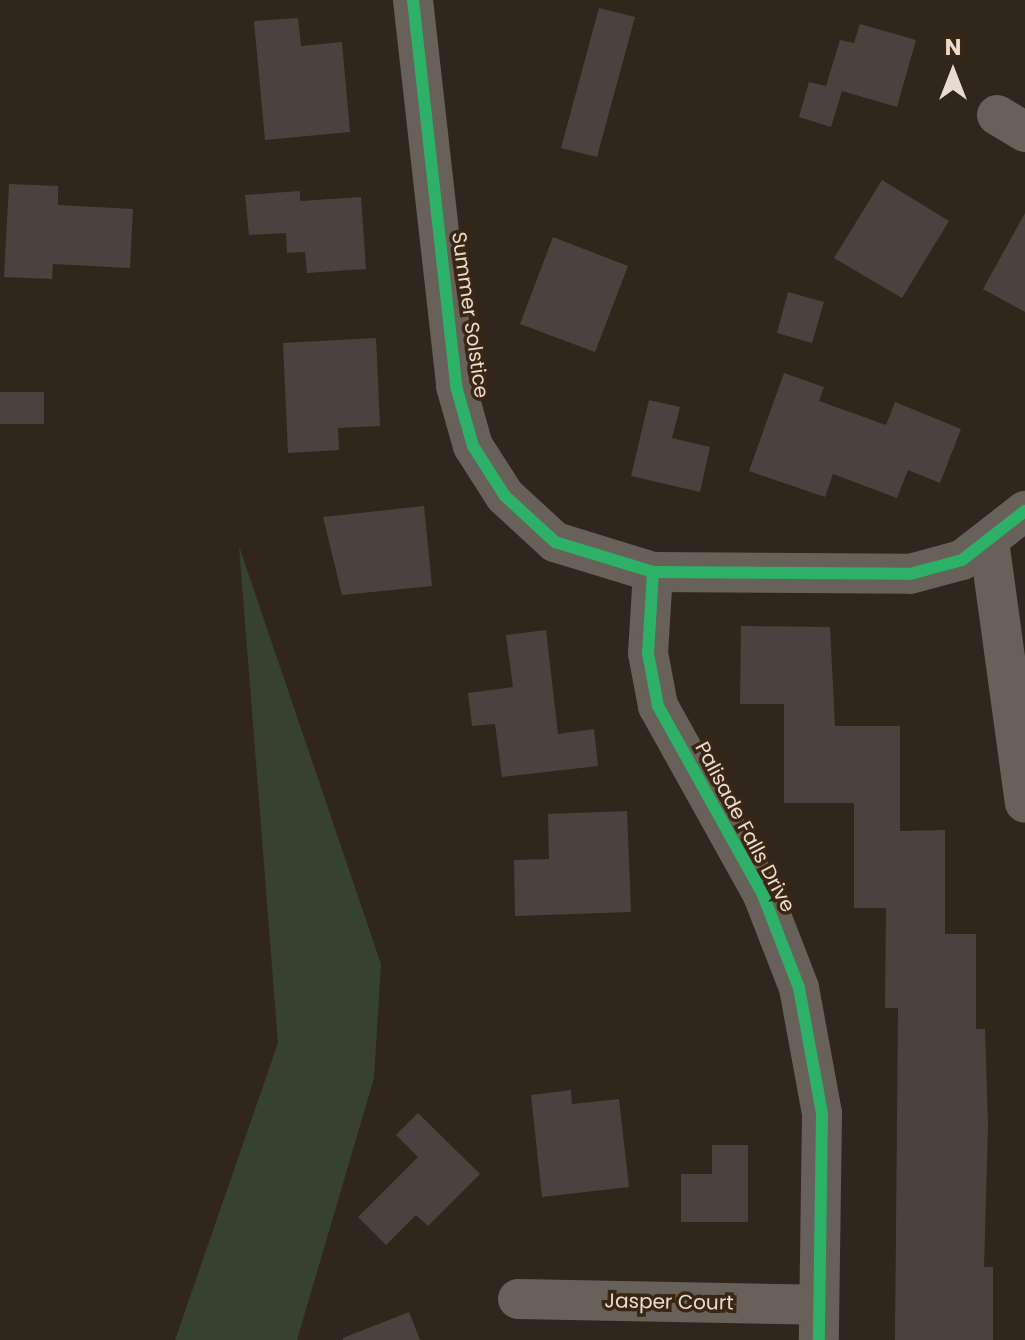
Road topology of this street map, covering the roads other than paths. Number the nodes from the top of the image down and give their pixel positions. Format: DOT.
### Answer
graph roads {
  1 [pos="413,0"];
  2 [pos="1025,511"];
  3 [pos="989,541"];
  4 [pos="653,572"];
  5 [pos="1025,803"];
  6 [pos="518,1299"];
  7 [pos="819,1323"];
  1 -- 4 [label="street, Summer Solstice"];
  2 -- 3 [label="street, Summer Solstice"];
  3 -- 4 [label="street, Summer Solstice"];
  3 -- 5 [label="street"];
  4 -- 7 [label="street, Palisade Falls Drive"];
  6 -- 7 [label="street, Jasper Court"];
}
